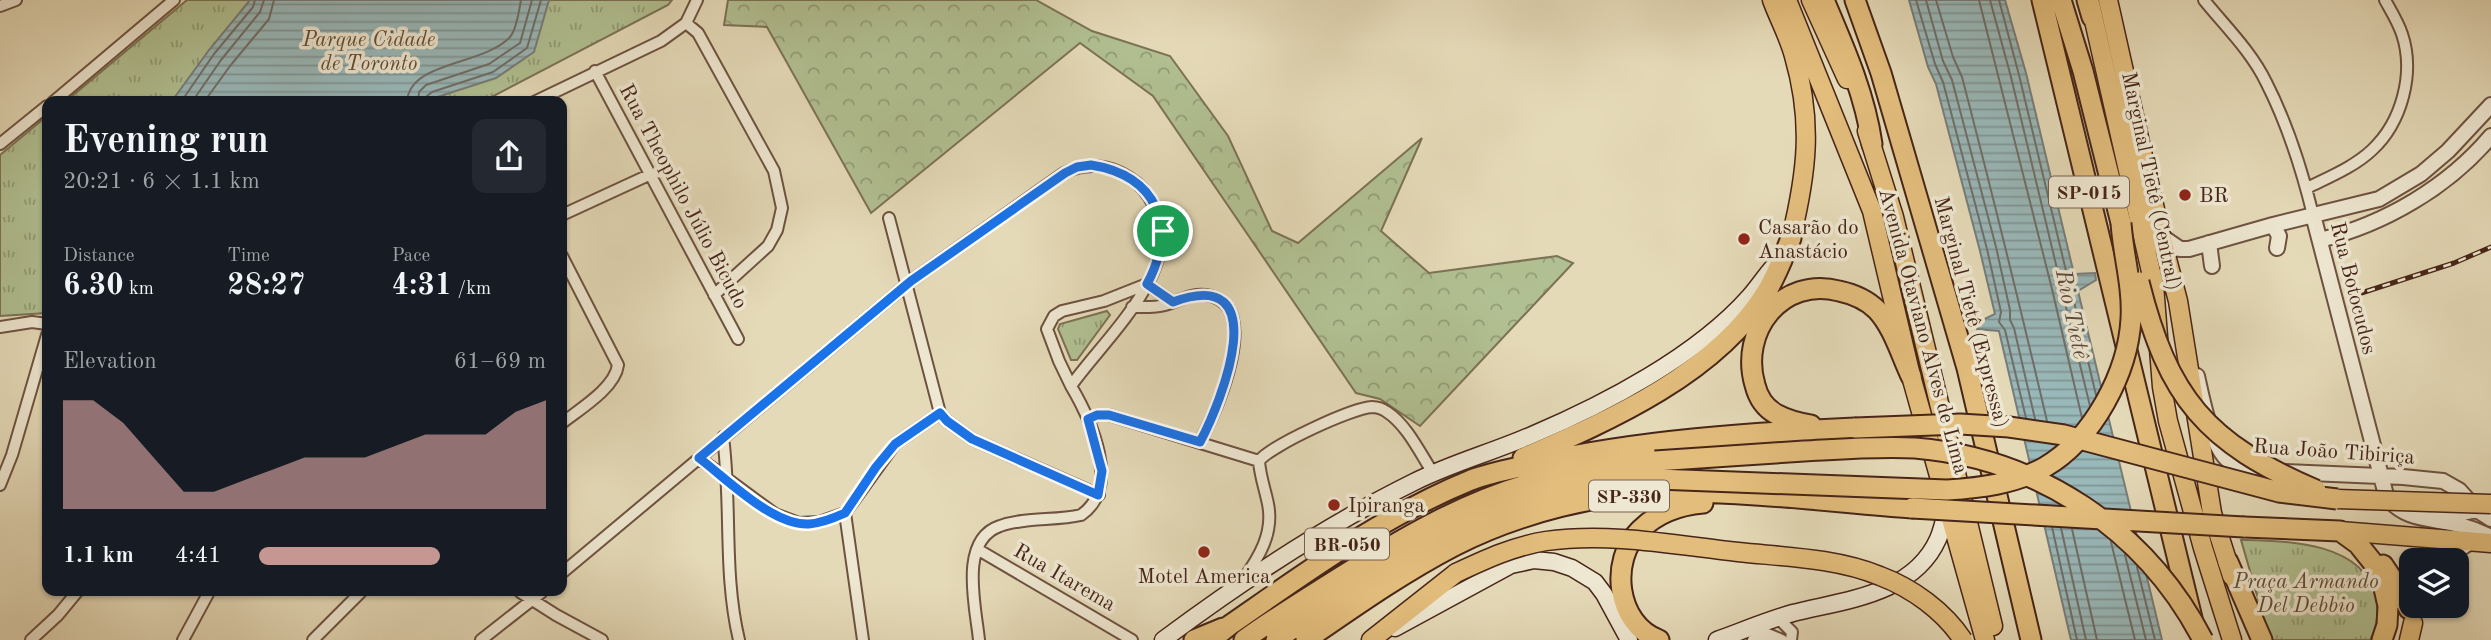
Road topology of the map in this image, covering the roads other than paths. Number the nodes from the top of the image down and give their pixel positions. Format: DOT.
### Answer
graph roads {
  1 [pos="16,0"];
  2 [pos="174,0"];
  3 [pos="697,0"];
  4 [pos="1772,0"];
  5 [pos="1787,0"];
  6 [pos="1811,0"];
  7 [pos="1824,0"];
  8 [pos="1838,0"];
  9 [pos="1855,0"];
  10 [pos="2042,0"];
  11 [pos="2061,0"];
  12 [pos="2071,0"];
  13 [pos="2108,0"];
  14 [pos="2204,0"];
  15 [pos="2385,0"];
  16 [pos="0,6"];
  17 [pos="2089,6"];
  18 [pos="686,23"];
  19 [pos="595,71"];
  20 [pos="2083,71"];
  21 [pos="1881,73"];
  22 [pos="60,96"];
  23 [pos="546,96"];
  24 [pos="2491,105"];
  25 [pos="42,110"];
  26 [pos="2491,136"];
  27 [pos="0,144"];
  28 [pos="1872,145"];
  29 [pos="651,174"];
  30 [pos="2306,188"];
  31 [pos="567,213"];
  32 [pos="2313,215"];
  33 [pos="889,218"];
  34 [pos="2121,223"];
  35 [pos="2273,225"];
  36 [pos="2161,236"];
  37 [pos="1791,238"];
  38 [pos="2320,240"];
  39 [pos="2209,243"];
  40 [pos="2277,248"];
  41 [pos="567,266"];
  42 [pos="2211,266"];
  43 [pos="1147,284"];
  44 [pos="906,286"];
  45 [pos="714,295"];
  46 [pos="1109,299"];
  47 [pos="1173,302"];
  48 [pos="1130,311"];
  49 [pos="2182,321"];
  50 [pos="42,323"];
  51 [pos="0,327"];
  52 [pos="738,339"];
  53 [pos="42,352"];
  54 [pos="1911,376"];
  55 [pos="1071,386"];
  56 [pos="940,413"];
  57 [pos="567,419"];
  58 [pos="1088,419"];
  59 [pos="1833,429"];
  60 [pos="723,437"];
  61 [pos="1200,442"];
  62 [pos="0,451"];
  63 [pos="12,455"];
  64 [pos="699,458"];
  65 [pos="1259,460"];
  66 [pos="1656,470"];
  67 [pos="1433,473"];
  68 [pos="2380,476"];
  69 [pos="1474,479"];
  70 [pos="728,481"];
  71 [pos="0,485"];
  72 [pos="1098,495"];
  73 [pos="1762,496"];
  74 [pos="2337,499"];
  75 [pos="1948,503"];
  76 [pos="2486,507"];
  77 [pos="845,513"];
  78 [pos="2491,519"];
  79 [pos="2430,520"];
  80 [pos="2340,531"];
  81 [pos="2491,537"];
  82 [pos="2471,542"];
  83 [pos="2491,543"];
  84 [pos="2461,548"];
  85 [pos="977,549"];
  86 [pos="2365,551"];
  87 [pos="2228,562"];
  88 [pos="567,569"];
  89 [pos="1240,584"];
  90 [pos="74,596"];
  91 [pos="207,596"];
  92 [pos="357,596"];
  93 [pos="526,596"];
  94 [pos="538,596"];
  95 [pos="2021,597"];
  96 [pos="533,600"];
  97 [pos="1778,618"];
  98 [pos="2412,623"];
  99 [pos="1230,625"];
  100 [pos="31,640"];
  101 [pos="183,640"];
  102 [pos="313,640"];
  103 [pos="481,640"];
  104 [pos="602,640"];
  105 [pos="739,640"];
  106 [pos="863,640"];
  107 [pos="979,640"];
  108 [pos="1132,640"];
  109 [pos="1163,640"];
  110 [pos="1194,640"];
  111 [pos="1212,640"];
  112 [pos="1244,640"];
  113 [pos="1276,640"];
  114 [pos="1306,640"];
  115 [pos="1373,640"];
  116 [pos="1629,640"];
  117 [pos="1659,640"];
  118 [pos="1717,640"];
  119 [pos="1753,640"];
  120 [pos="1782,640"];
  121 [pos="1791,640"];
  122 [pos="1964,640"];
  123 [pos="1985,640"];
  124 [pos="1996,640"];
  125 [pos="2024,640"];
  126 [pos="2031,640"];
  127 [pos="2197,640"];
  128 [pos="2203,640"];
  129 [pos="2232,640"];
  130 [pos="2252,640"];
  131 [pos="2262,640"];
  132 [pos="2382,640"];
  1 -- 16 [label="street"];
  2 -- 22 [label="street"];
  3 -- 18 [label="street"];
  4 -- 37 [label="main road"];
  5 -- 54 [label="main road, Avenida Otaviano Alves de Lima"];
  6 -- 28 [label="main road"];
  7 -- 28 [label="highway"];
  8 -- 21 [label="highway"];
  9 -- 21 [label="highway, Marginal Tietê (Expressa)"];
  10 -- 127 [label="highway, SP-015"];
  11 -- 20 [label="highway"];
  12 -- 20 [label="highway"];
  13 -- 36 [label="main road"];
  14 -- 30 [label="street, Rua Botocudos"];
  15 -- 30 [label="street"];
  17 -- 129 [label="main road, Marginal Tietê (Central)"];
  18 -- 19 [label="street"];
  18 -- 45 [label="street"];
  19 -- 23 [label="street"];
  19 -- 29 [label="street, Rua Theophilo Júlio Bicudo"];
  20 -- 34 [label="highway"];
  21 -- 95 [label="highway, Marginal Tietê (Expressa)"];
  24 -- 32 [label="street"];
  25 -- 27 [label="street"];
  26 -- 38 [label="street"];
  28 -- 124 [label="main road"];
  29 -- 31 [label="street"];
  29 -- 45 [label="street, Rua Theophilo Júlio Bicudo"];
  30 -- 32 [label="street, Rua Botocudos"];
  32 -- 35 [label="street"];
  32 -- 38 [label="street, Rua Botocudos"];
  33 -- 44 [label="street"];
  34 -- 66 [label="highway, bridge"];
  34 -- 74 [label="highway, bridge"];
  35 -- 39 [label="street"];
  35 -- 40 [label="street"];
  36 -- 39 [label="street"];
  36 -- 49 [label="main road"];
  37 -- 67 [label="main road"];
  37 -- 69 [label="highway"];
  38 -- 68 [label="street, Rua Botocudos"];
  39 -- 42 [label="street"];
  41 -- 57 [label="street"];
  43 -- 44 [label="street"];
  43 -- 46 [label="street"];
  43 -- 47 [label="street"];
  43 -- 48 [label="street"];
  44 -- 56 [label="street"];
  44 -- 60 [label="street"];
  45 -- 52 [label="street, Rua Theophilo Júlio Bicudo"];
  46 -- 48 [label="street"];
  46 -- 55 [label="street"];
  47 -- 48 [label="street"];
  47 -- 61 [label="street"];
  48 -- 55 [label="street"];
  49 -- 68 [label="street, Rua João Tibiriça"];
  49 -- 87 [label="main road"];
  50 -- 51 [label="street"];
  53 -- 63 [label="street"];
  54 -- 59 [label="highway"];
  54 -- 75 [label="main road, Avenida Otaviano Alves de Lima"];
  55 -- 58 [label="street"];
  56 -- 72 [label="street"];
  56 -- 77 [label="street"];
  58 -- 61 [label="street"];
  58 -- 72 [label="street"];
  59 -- 69 [label="highway"];
  59 -- 74 [label="highway, bridge"];
  60 -- 64 [label="street"];
  60 -- 70 [label="street"];
  61 -- 65 [label="street"];
  62 -- 63 [label="street"];
  63 -- 71 [label="street"];
  64 -- 70 [label="street"];
  64 -- 88 [label="street"];
  65 -- 67 [label="street"];
  65 -- 89 [label="street"];
  66 -- 112 [label="highway"];
  66 -- 113 [label="highway"];
  66 -- 128 [label="highway, bridge"];
  67 -- 89 [label="main road"];
  68 -- 76 [label="street, Rua João Tibiriça"];
  68 -- 79 [label="street, Rua Botocudos"];
  69 -- 99 [label="highway, BR-050"];
  70 -- 77 [label="street"];
  70 -- 105 [label="street"];
  72 -- 85 [label="street"];
  73 -- 80 [label="highway, SP-330, bridge"];
  73 -- 114 [label="highway, SP-330"];
  73 -- 117 [label="highway"];
  74 -- 76 [label="main road, bridge"];
  75 -- 97 [label="main road"];
  75 -- 123 [label="main road, Avenida Otaviano Alves de Lima"];
  76 -- 78 [label="street, Rua João Tibiriça"];
  76 -- 79 [label="street"];
  77 -- 106 [label="street"];
  79 -- 81 [label="street, Rua Botocudos"];
  80 -- 82 [label="main road"];
  80 -- 86 [label="highway"];
  82 -- 83 [label="main road"];
  82 -- 84 [label="street"];
  85 -- 107 [label="street"];
  85 -- 108 [label="street, Rua Itarema"];
  86 -- 98 [label="highway"];
  86 -- 132 [label="highway"];
  87 -- 130 [label="main road"];
  87 -- 131 [label="highway"];
  89 -- 109 [label="main road"];
  90 -- 100 [label="street"];
  91 -- 101 [label="street"];
  92 -- 102 [label="street"];
  93 -- 96 [label="street"];
  94 -- 96 [label="street"];
  95 -- 125 [label="highway"];
  95 -- 126 [label="highway, Marginal Tietê (Expressa)"];
  96 -- 103 [label="street"];
  96 -- 104 [label="street"];
  97 -- 118 [label="main road"];
  97 -- 121 [label="street"];
  99 -- 110 [label="highway"];
  99 -- 111 [label="highway, BR-050"];
  115 -- 116 [label="main road"];
  115 -- 122 [label="main road, bridge"];
  119 -- 120 [label="street"];
}
